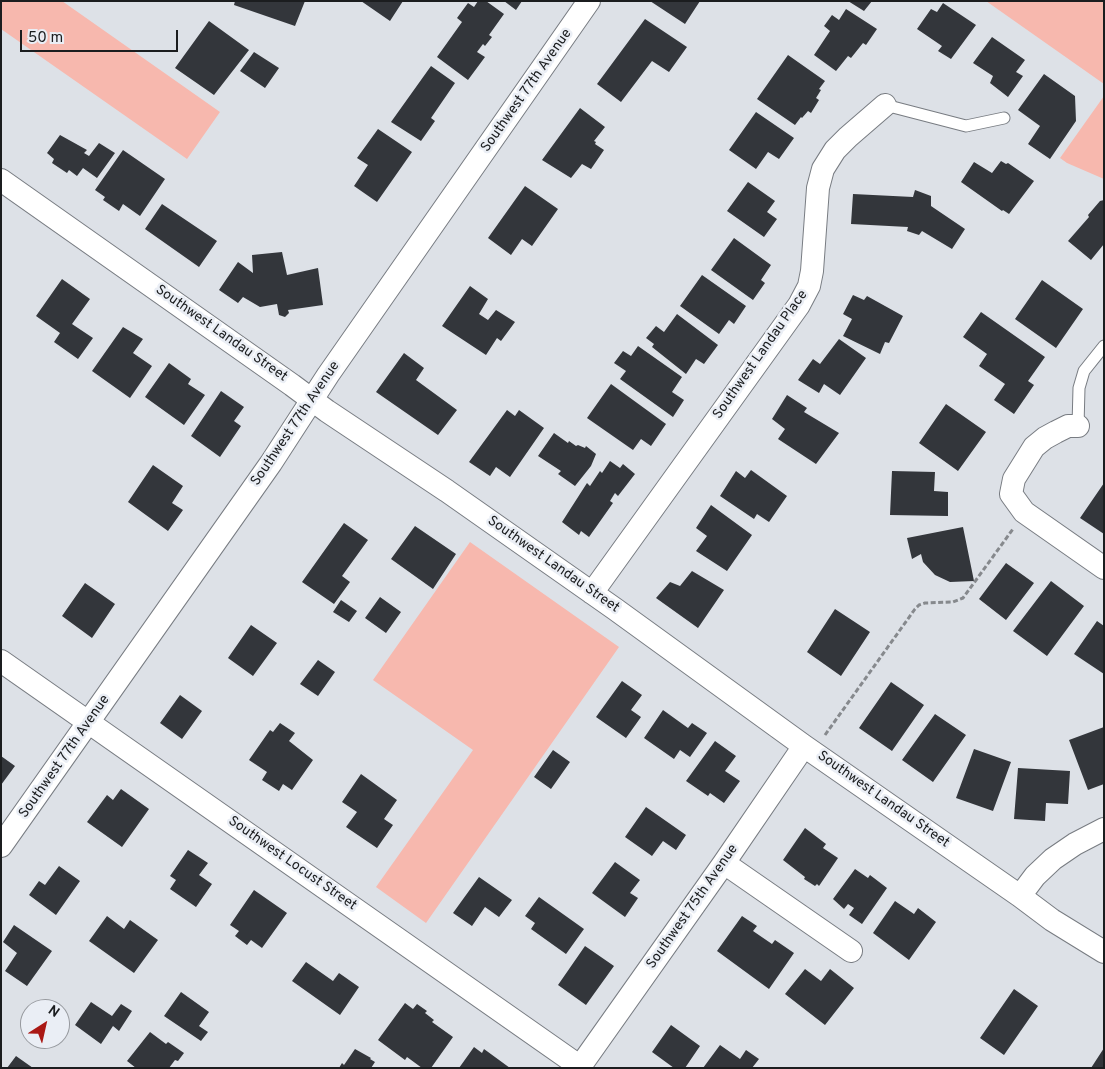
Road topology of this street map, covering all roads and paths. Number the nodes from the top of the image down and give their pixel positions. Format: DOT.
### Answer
graph roads {
  1 [pos="590,1"];
  2 [pos="885,105"];
  3 [pos="1004,118"];
  4 [pos="1,180"];
  5 [pos="1104,346"];
  6 [pos="312,400"];
  7 [pos="1078,426"];
  8 [pos="1005,542"];
  9 [pos="1104,568"];
  10 [pos="592,593"];
  11 [pos="1,661"];
  12 [pos="89,723"];
  13 [pos="808,749"];
  14 [pos="1104,829"];
  15 [pos="1,846"];
  16 [pos="724,863"];
  17 [pos="1020,896"];
  18 [pos="851,951"];
  19 [pos="1104,952"];
  20 [pos="581,1067"];
  1 -- 6 [label="street, Southwest 77th Avenue"];
  2 -- 3 [label="lane"];
  2 -- 10 [label="street, Southwest Landau Place"];
  4 -- 6 [label="street, Southwest Landau Street"];
  5 -- 7 [label="lane"];
  6 -- 10 [label="street, Southwest Landau Street"];
  6 -- 12 [label="street, Southwest 77th Avenue"];
  7 -- 9 [label="street"];
  8 -- 13 [label="path"];
  10 -- 13 [label="street, Southwest Landau Street"];
  11 -- 12 [label="street, Southwest Locust Street"];
  12 -- 15 [label="street, Southwest 77th Avenue"];
  12 -- 20 [label="street, Southwest Locust Street"];
  13 -- 16 [label="street, Southwest 75th Avenue"];
  13 -- 17 [label="street, Southwest Landau Street"];
  14 -- 17 [label="street"];
  16 -- 18 [label="street"];
  16 -- 20 [label="street, Southwest 75th Avenue"];
  17 -- 19 [label="street, Southwest Landau Street"];
}
